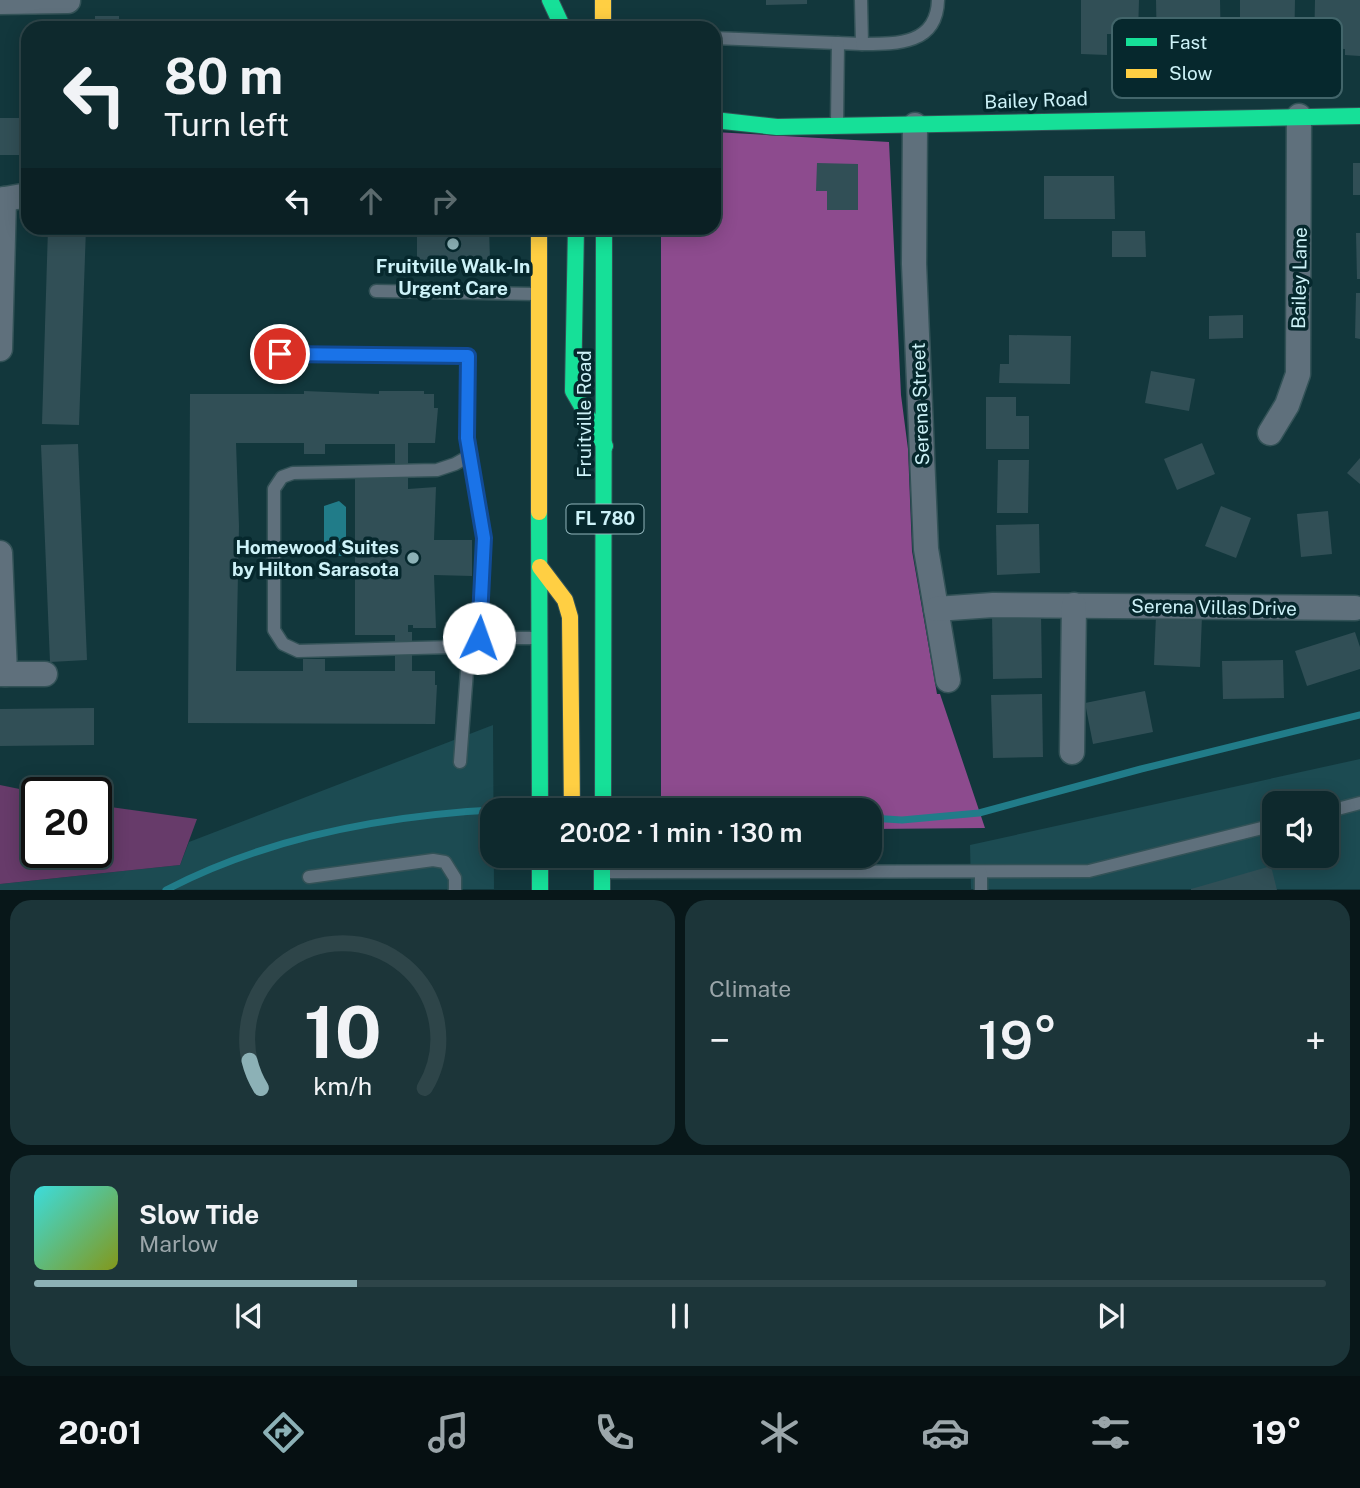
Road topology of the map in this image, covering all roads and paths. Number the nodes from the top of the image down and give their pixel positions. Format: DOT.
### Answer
graph roads {
  1 [pos="541,0"];
  2 [pos="550,0"];
  3 [pos="603,0"];
  4 [pos="861,0"];
  5 [pos="938,0"];
  6 [pos="68,1"];
  7 [pos="0,2"];
  8 [pos="541,21"];
  9 [pos="560,21"];
  10 [pos="603,21"];
  11 [pos="721,38"];
  12 [pos="838,43"];
  13 [pos="862,44"];
  14 [pos="1299,116"];
  15 [pos="1360,116"];
  16 [pos="721,121"];
  17 [pos="915,125"];
  18 [pos="836,126"];
  19 [pos="11,198"];
  20 [pos="540,235"];
  21 [pos="576,235"];
  22 [pos="604,235"];
  23 [pos="376,291"];
  24 [pos="540,294"];
  25 [pos="0,349"];
  26 [pos="280,354"];
  27 [pos="1270,433"];
  28 [pos="606,448"];
  29 [pos="471,455"];
  30 [pos="0,553"];
  31 [pos="540,567"];
  32 [pos="1074,606"];
  33 [pos="1354,608"];
  34 [pos="936,609"];
  35 [pos="479,638"];
  36 [pos="540,638"];
  37 [pos="2,674"];
  38 [pos="44,674"];
  39 [pos="948,680"];
  40 [pos="1072,752"];
  41 [pos="460,762"];
  42 [pos="540,798"];
  43 [pos="572,798"];
  44 [pos="603,798"];
  45 [pos="1360,803"];
  46 [pos="1339,809"];
  47 [pos="1262,828"];
  48 [pos="540,868"];
  49 [pos="602,868"];
  50 [pos="770,868"];
  51 [pos="981,873"];
  52 [pos="309,877"];
  53 [pos="455,890"];
  54 [pos="540,890"];
  55 [pos="602,890"];
  56 [pos="981,890"];
  1 -- 8 [label="main road"];
  2 -- 9 [label="main road"];
  3 -- 10 [label="main road"];
  4 -- 13 [label="lane"];
  5 -- 13 [label="lane"];
  6 -- 7 [label="street"];
  11 -- 12 [label="lane"];
  12 -- 13 [label="lane"];
  12 -- 18 [label="lane"];
  14 -- 15 [label="main road, Bailey Road"];
  14 -- 17 [label="main road, Bailey Road"];
  14 -- 27 [label="street, Bailey Lane"];
  16 -- 18 [label="main road, Bailey Road"];
  17 -- 18 [label="main road, Bailey Road"];
  17 -- 34 [label="street, Serena Street"];
  19 -- 25 [label="street"];
  20 -- 24 [label="main road, FL 780"];
  21 -- 28 [label="main road"];
  22 -- 28 [label="main road, Fruitville Road / FL 780"];
  23 -- 24 [label="lane"];
  24 -- 31 [label="main road, FL 780"];
  26 -- 29 [label="lane"];
  28 -- 44 [label="main road, Fruitville Road / FL 780"];
  29 -- 35 [label="lane"];
  29 -- 35 [label="lane"];
  30 -- 37 [label="street"];
  31 -- 36 [label="main road, FL 780"];
  31 -- 43 [label="main road"];
  32 -- 33 [label="street, Serena Villas Drive"];
  32 -- 34 [label="street, Serena Villas Drive"];
  32 -- 40 [label="street"];
  34 -- 39 [label="street, Serena Street"];
  35 -- 36 [label="lane"];
  35 -- 41 [label="lane"];
  36 -- 42 [label="main road, FL 780"];
  37 -- 38 [label="street"];
  45 -- 46 [label="lane"];
  47 -- 51 [label="lane"];
  48 -- 54 [label="main road"];
  49 -- 55 [label="main road"];
  50 -- 51 [label="lane"];
  51 -- 56 [label="lane"];
  52 -- 53 [label="lane"];
}
